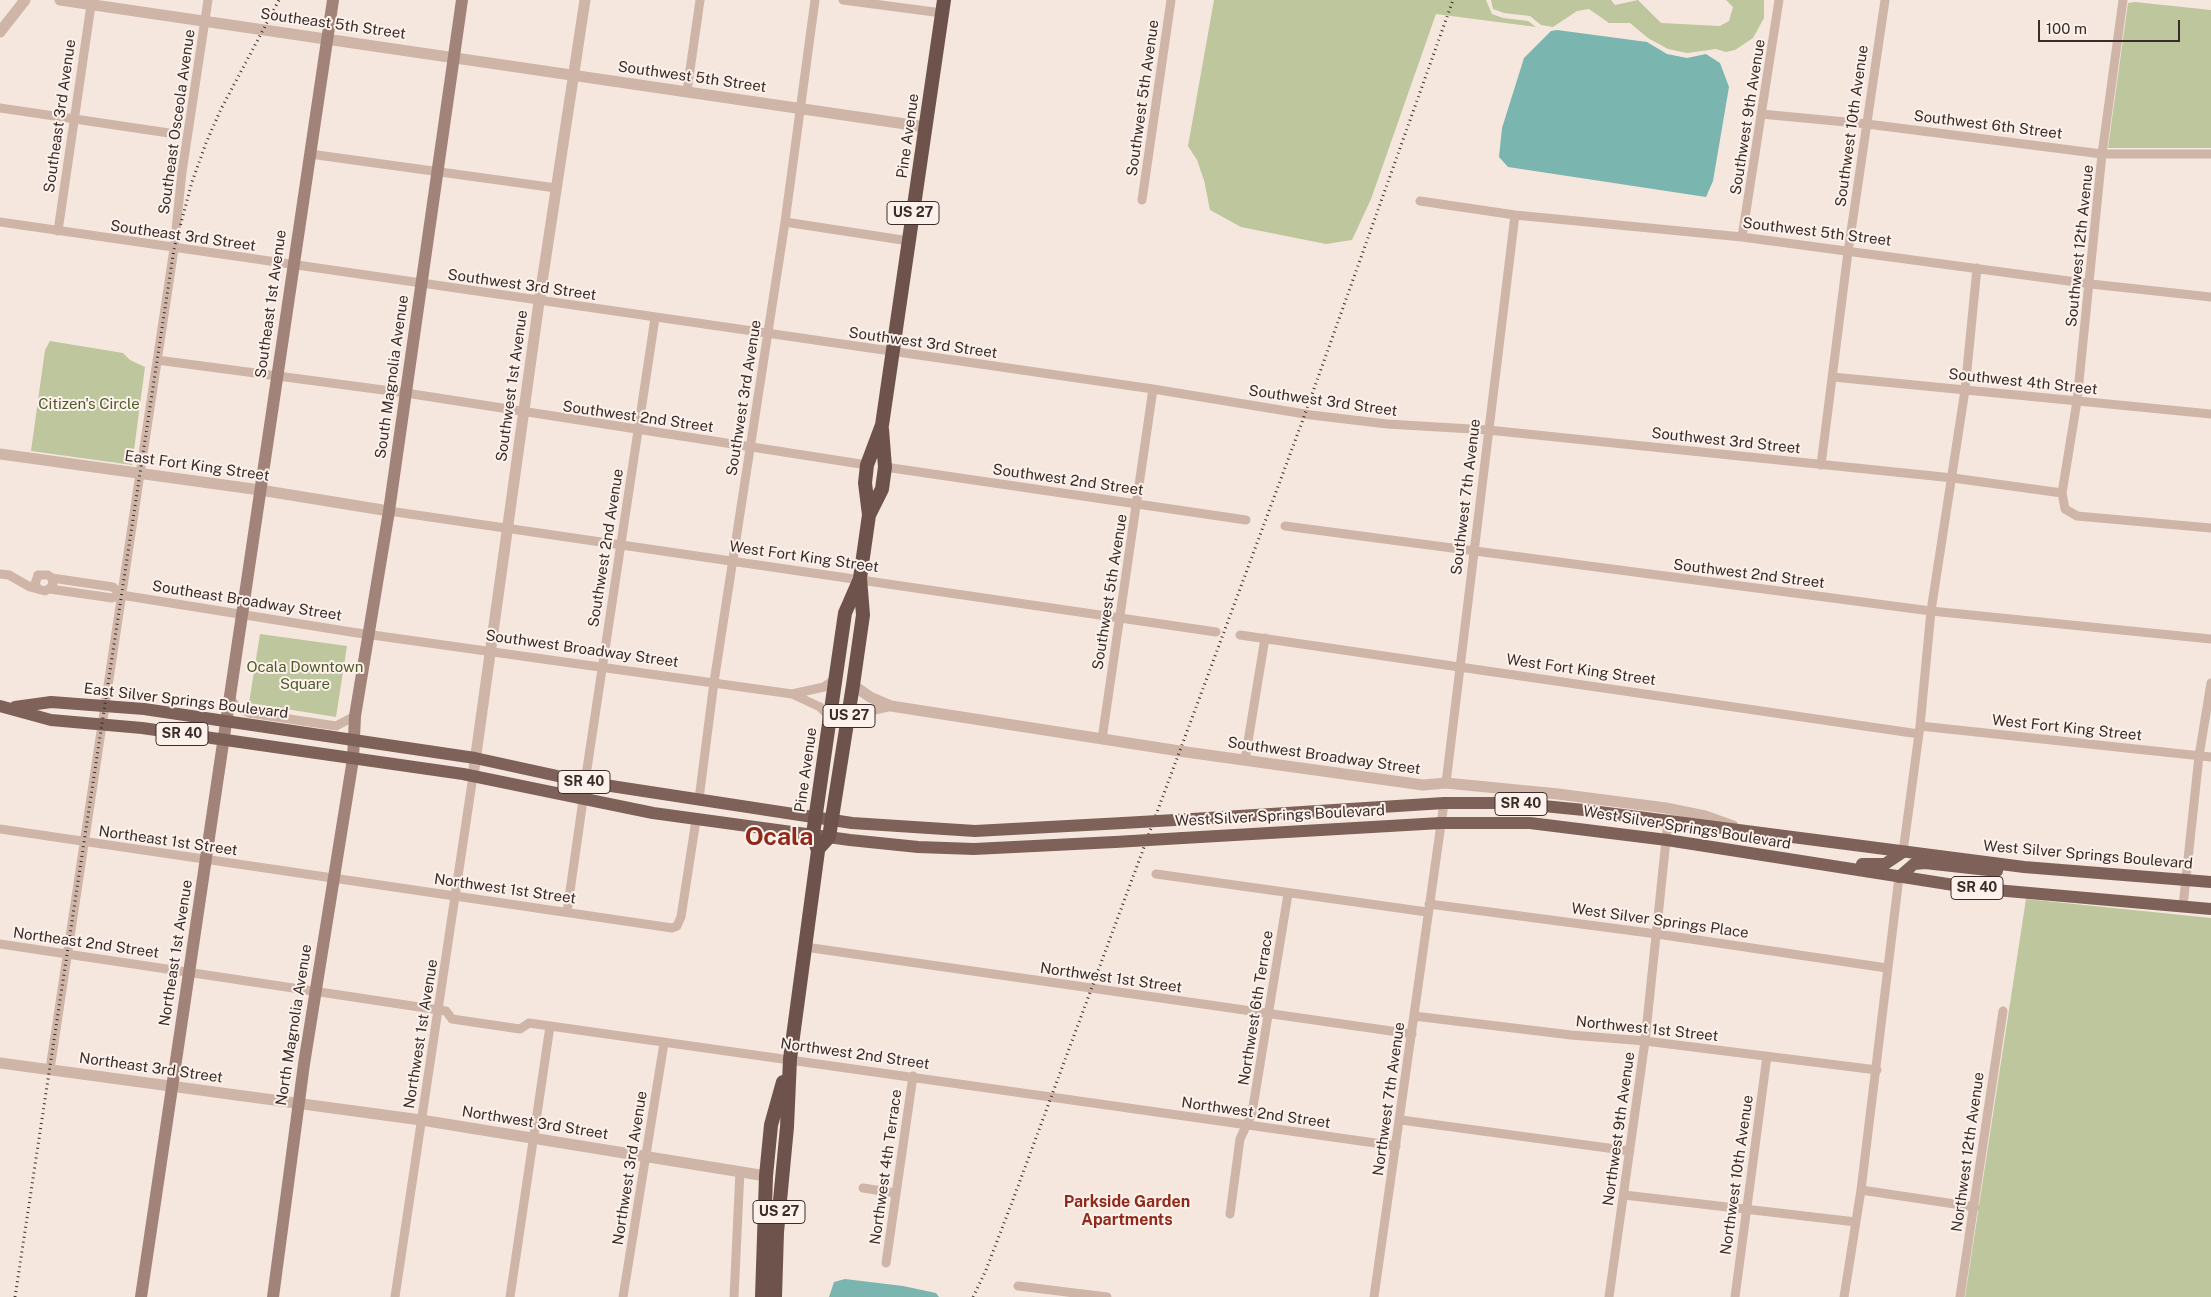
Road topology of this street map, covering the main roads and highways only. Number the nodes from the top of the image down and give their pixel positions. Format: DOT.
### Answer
graph roads {
  1 [pos="333,0"];
  2 [pos="462,0"];
  3 [pos="943,7"];
  4 [pos="882,425"];
  5 [pos="869,515"];
  6 [pos="860,578"];
  7 [pos="242,613"];
  8 [pos="6,707"];
  9 [pos="226,722"];
  10 [pos="224,740"];
  11 [pos="354,740"];
  12 [pos="353,759"];
  13 [pos="586,782"];
  14 [pos="528,787"];
  15 [pos="642,791"];
  16 [pos="583,800"];
  17 [pos="816,817"];
  18 [pos="832,819"];
  19 [pos="813,834"];
  20 [pos="829,837"];
  21 [pos="818,849"];
  22 [pos="1903,852"];
  23 [pos="1772,857"];
  24 [pos="2024,867"];
  25 [pos="1899,877"];
  26 [pos="2211,882"];
  27 [pos="2211,908"];
  28 [pos="790,1059"];
  29 [pos="141,1297"];
  30 [pos="273,1297"];
  31 [pos="762,1297"];
  32 [pos="775,1297"];
  1 -- 7 [label="main road, Southeast 1st Avenue"];
  2 -- 11 [label="main road, South Magnolia Avenue"];
  3 -- 4 [label="highway, Pine Avenue / US 27"];
  4 -- 5 [label="highway, Pine Avenue / US 27"];
  4 -- 5 [label="highway, Pine Avenue / US 27"];
  5 -- 6 [label="highway, Pine Avenue / US 27"];
  6 -- 17 [label="highway, Pine Avenue / US 27"];
  6 -- 18 [label="highway, Pine Avenue / US 27"];
  7 -- 9 [label="main road, Northeast 1st Avenue"];
  8 -- 9 [label="main road, East Silver Springs Boulevard / SR 40"];
  8 -- 10 [label="main road, East Silver Springs Boulevard / SR 40"];
  9 -- 10 [label="main road, Northeast 1st Avenue"];
  9 -- 11 [label="main road, East Silver Springs Boulevard / SR 40"];
  10 -- 12 [label="main road, East Silver Springs Boulevard / SR 40"];
  10 -- 29 [label="main road, Northeast 1st Avenue"];
  11 -- 12 [label="main road, South Magnolia Avenue"];
  11 -- 13 [label="main road, West Silver Springs Boulevard / SR 40"];
  12 -- 14 [label="main road, West Silver Springs Boulevard / SR 40"];
  12 -- 30 [label="main road, North Magnolia Avenue"];
  13 -- 14 [label="main road"];
  13 -- 15 [label="main road, West Silver Springs Boulevard / SR 40"];
  14 -- 16 [label="main road, West Silver Springs Boulevard / SR 40"];
  15 -- 16 [label="main road"];
  15 -- 17 [label="main road, West Silver Springs Boulevard / SR 40"];
  16 -- 19 [label="main road, West Silver Springs Boulevard / SR 40"];
  17 -- 18 [label="main road, West Silver Springs Boulevard / SR 40"];
  17 -- 19 [label="highway, Pine Avenue / US 27"];
  18 -- 20 [label="highway, Pine Avenue / US 27"];
  18 -- 22 [label="main road, West Silver Springs Boulevard / SR 40, bridge"];
  19 -- 20 [label="main road, West Silver Springs Boulevard / SR 40"];
  19 -- 21 [label="highway, Pine Avenue / US 27"];
  20 -- 21 [label="highway"];
  20 -- 23 [label="main road, West Silver Springs Boulevard / SR 40, bridge"];
  21 -- 28 [label="highway, Pine Avenue / US 27"];
  22 -- 23 [label="main road"];
  22 -- 24 [label="main road, West Silver Springs Boulevard / SR 40"];
  23 -- 25 [label="main road, West Silver Springs Boulevard / SR 40"];
  24 -- 25 [label="main road"];
  24 -- 26 [label="main road, West Silver Springs Boulevard / SR 40"];
  25 -- 27 [label="main road, West Silver Springs Boulevard / SR 40"];
  28 -- 31 [label="highway, Pine Avenue / US 27"];
  28 -- 32 [label="highway, Pine Avenue / US 27"];
}
